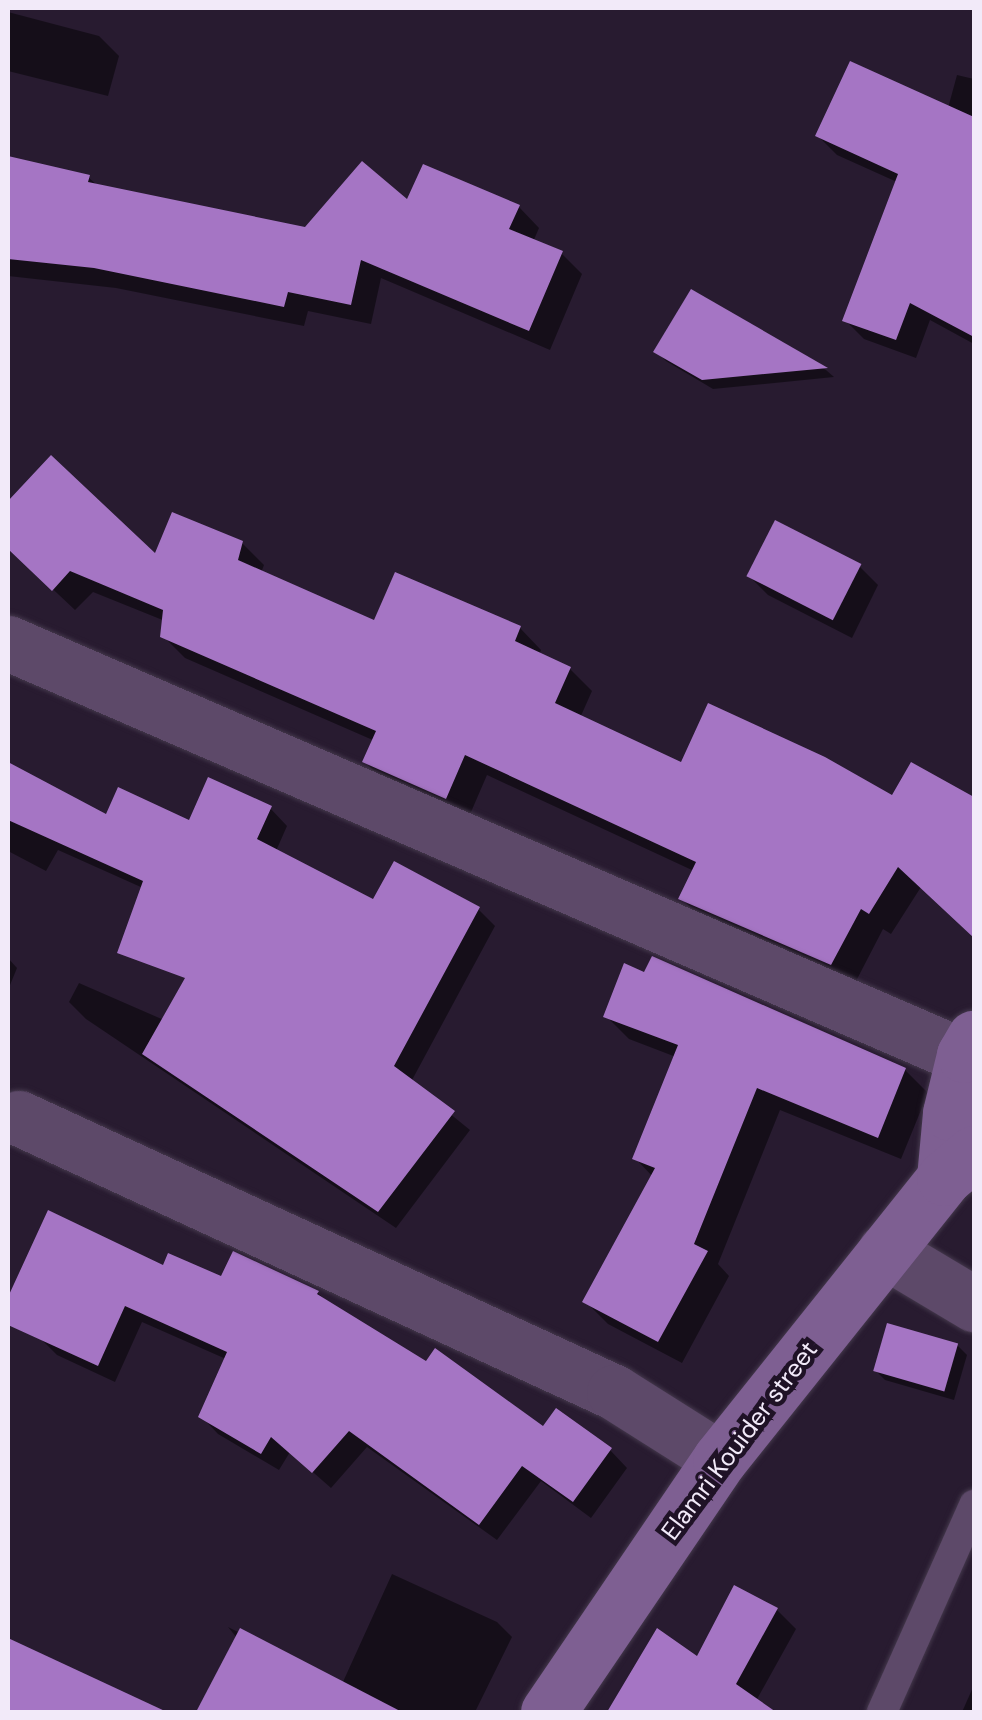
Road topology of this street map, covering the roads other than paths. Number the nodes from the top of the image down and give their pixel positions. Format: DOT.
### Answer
graph roads {
  1 [pos="8,643"];
  2 [pos="971,1051"];
  3 [pos="18,1118"];
  4 [pos="959,1166"];
  5 [pos="885,1251"];
  6 [pos="974,1304"];
  7 [pos="720,1459"];
  8 [pos="974,1505"];
  9 [pos="548,1712"];
  10 [pos="882,1712"];
  1 -- 2 [label="street"];
  2 -- 4 [label="street, Elamri Kouider street"];
  3 -- 7 [label="street"];
  4 -- 5 [label="street, Elamri Kouider street"];
  5 -- 6 [label="street"];
  5 -- 7 [label="street, Elamri Kouider street"];
  7 -- 9 [label="street, Elamri Kouider street"];
  8 -- 10 [label="lane"];
}
